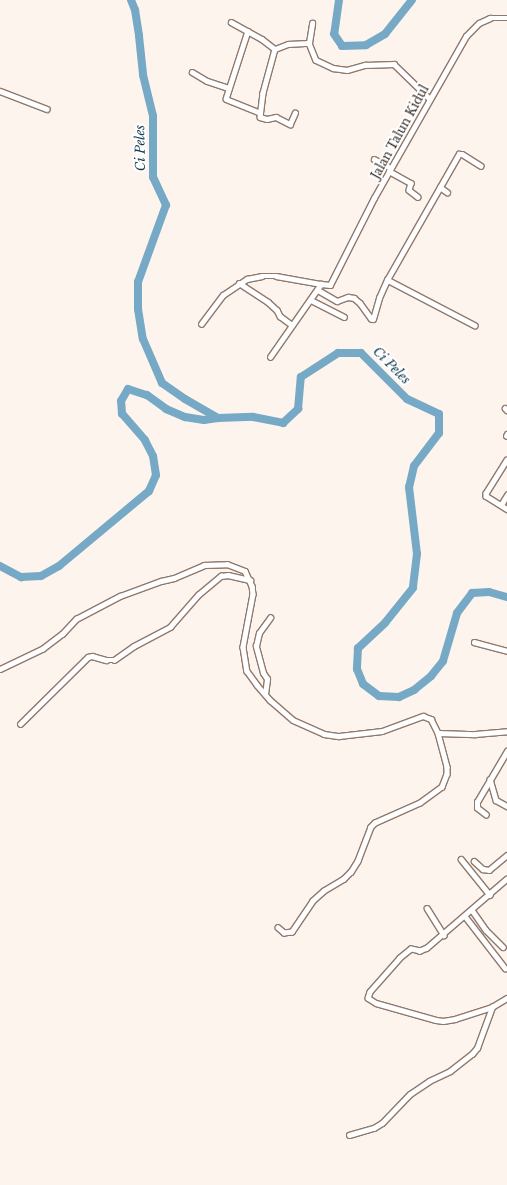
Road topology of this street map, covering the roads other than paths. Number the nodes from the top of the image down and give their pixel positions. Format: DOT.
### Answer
graph roads {
  1 [pos="507,18"];
  2 [pos="231,22"];
  3 [pos="312,23"];
  4 [pos="248,31"];
  5 [pos="309,43"];
  6 [pos="275,50"];
  7 [pos="192,72"];
  8 [pos="229,88"];
  9 [pos="0,91"];
  10 [pos="430,99"];
  11 [pos="47,109"];
  12 [pos="259,112"];
  13 [pos="295,113"];
  14 [pos="374,159"];
  15 [pos="481,166"];
  16 [pos="390,170"];
  17 [pos="440,188"];
  18 [pos="447,192"];
  19 [pos="418,197"];
  20 [pos="387,280"];
  21 [pos="239,283"];
  22 [pos="322,284"];
  23 [pos="318,290"];
  24 [pos="311,300"];
  25 [pos="344,317"];
  26 [pos="201,324"];
  27 [pos="292,325"];
  28 [pos="475,326"];
  29 [pos="270,357"];
  30 [pos="507,460"];
  31 [pos="507,495"];
  32 [pos="501,505"];
  33 [pos="507,509"];
  34 [pos="250,580"];
  35 [pos="270,618"];
  36 [pos="474,642"];
  37 [pos="507,652"];
  38 [pos="0,669"];
  39 [pos="265,694"];
  40 [pos="20,724"];
  41 [pos="507,731"];
  42 [pos="438,733"];
  43 [pos="507,751"];
  44 [pos="490,779"];
  45 [pos="507,806"];
  46 [pos="486,815"];
  47 [pos="507,855"];
  48 [pos="461,859"];
  49 [pos="474,861"];
  50 [pos="506,882"];
  51 [pos="490,895"];
  52 [pos="427,908"];
  53 [pos="472,910"];
  54 [pos="465,916"];
  55 [pos="278,928"];
  56 [pos="444,935"];
  57 [pos="503,947"];
  58 [pos="504,968"];
  59 [pos="507,998"];
  60 [pos="492,1007"];
  61 [pos="349,1135"];
  1 -- 10 [label="street, Jalan Talun Kidul"];
  2 -- 4 [label="street"];
  3 -- 5 [label="street"];
  4 -- 6 [label="street"];
  4 -- 8 [label="street"];
  5 -- 6 [label="street"];
  5 -- 10 [label="street"];
  6 -- 12 [label="street"];
  7 -- 8 [label="street"];
  8 -- 12 [label="street"];
  9 -- 11 [label="street"];
  10 -- 16 [label="street, Jalan Talun Kidul"];
  12 -- 13 [label="street"];
  14 -- 16 [label="street"];
  15 -- 17 [label="street"];
  16 -- 19 [label="street"];
  16 -- 22 [label="street, Jalan Talun Kidul"];
  17 -- 18 [label="street"];
  17 -- 20 [label="street"];
  20 -- 23 [label="street"];
  20 -- 28 [label="street"];
  21 -- 22 [label="street"];
  21 -- 26 [label="street"];
  21 -- 27 [label="street"];
  22 -- 23 [label="street"];
  23 -- 24 [label="street"];
  24 -- 25 [label="street"];
  24 -- 27 [label="street"];
  27 -- 29 [label="street"];
  30 -- 32 [label="street"];
  31 -- 32 [label="street"];
  32 -- 33 [label="street"];
  34 -- 38 [label="street"];
  34 -- 39 [label="street"];
  34 -- 40 [label="street"];
  35 -- 39 [label="street"];
  36 -- 37 [label="street"];
  39 -- 42 [label="street"];
  41 -- 42 [label="street"];
  42 -- 55 [label="street"];
  43 -- 44 [label="street"];
  44 -- 45 [label="street"];
  44 -- 46 [label="street"];
  47 -- 49 [label="street"];
  48 -- 51 [label="street"];
  50 -- 51 [label="street"];
  51 -- 53 [label="street"];
  52 -- 56 [label="street"];
  53 -- 54 [label="street"];
  53 -- 57 [label="street"];
  54 -- 56 [label="street"];
  54 -- 58 [label="street"];
  56 -- 60 [label="street"];
  59 -- 60 [label="street"];
  60 -- 61 [label="street"];
}
